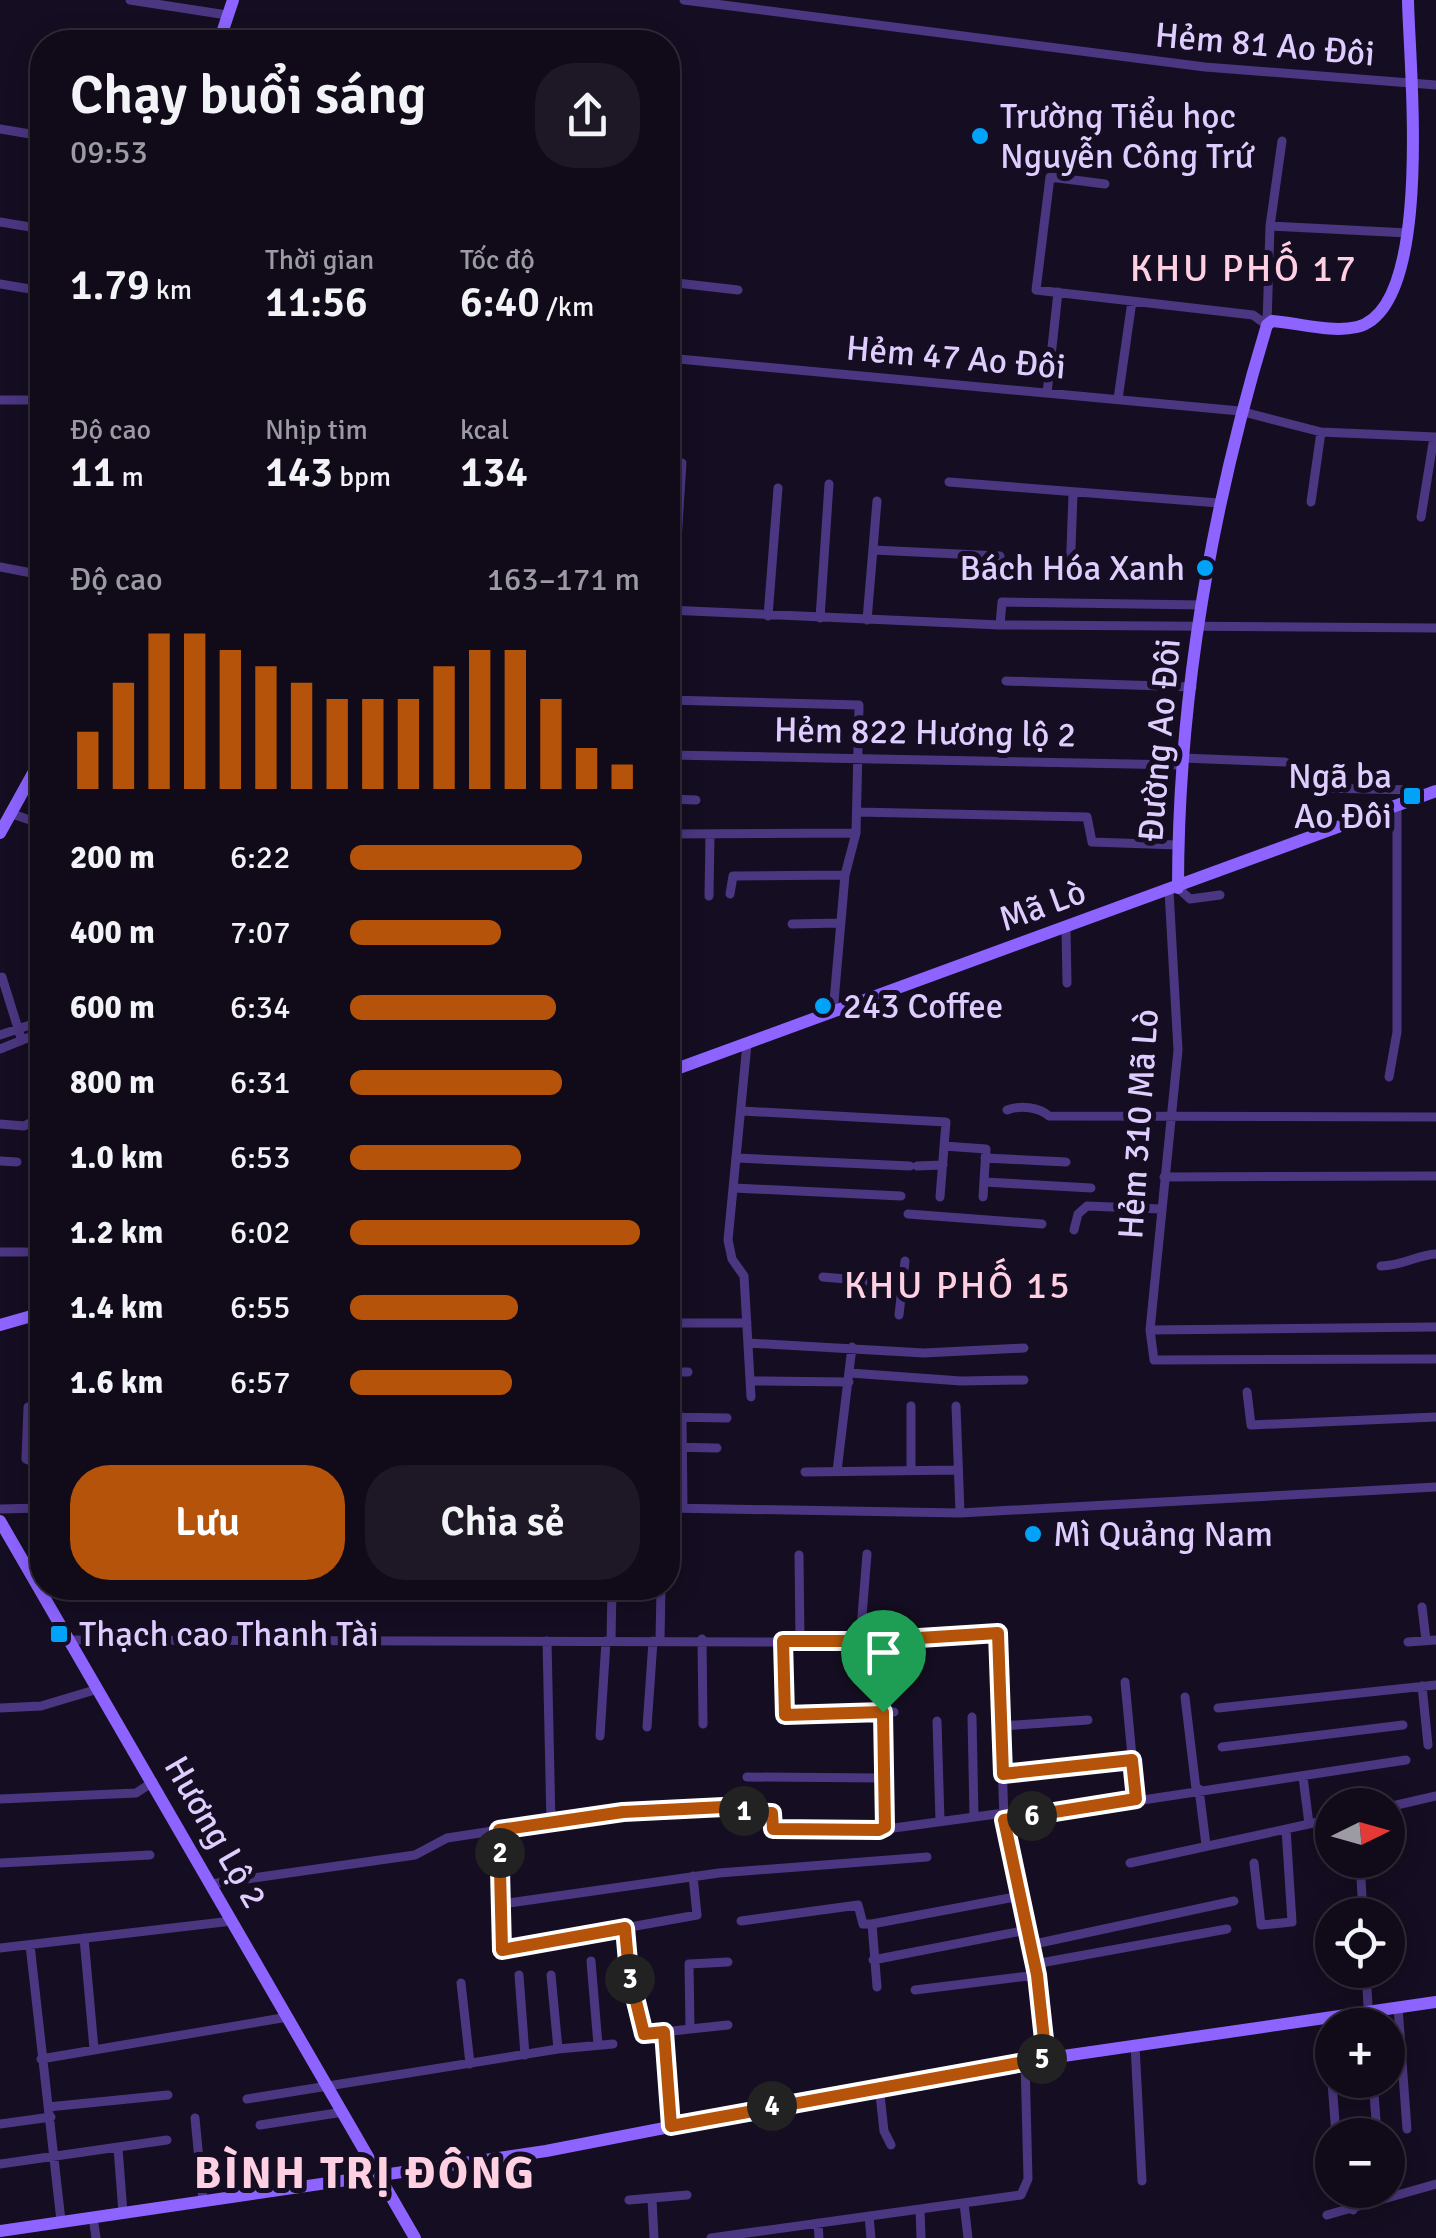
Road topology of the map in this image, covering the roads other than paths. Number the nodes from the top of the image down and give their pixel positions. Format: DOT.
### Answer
graph roads {
  1 [pos="130,0"];
  2 [pos="233,0"];
  3 [pos="684,0"];
  4 [pos="1408,0"];
  5 [pos="228,15"];
  6 [pos="223,30"];
  7 [pos="1410,84"];
  8 [pos="1436,85"];
  9 [pos="0,130"];
  10 [pos="30,134"];
  11 [pos="1282,142"];
  12 [pos="1105,184"];
  13 [pos="0,222"];
  14 [pos="1270,226"];
  15 [pos="30,227"];
  16 [pos="1408,233"];
  17 [pos="680,283"];
  18 [pos="0,284"];
  19 [pos="30,289"];
  20 [pos="738,290"];
  21 [pos="1058,292"];
  22 [pos="1132,301"];
  23 [pos="1267,324"];
  24 [pos="680,359"];
  25 [pos="1047,394"];
  26 [pos="0,400"];
  27 [pos="30,400"];
  28 [pos="1118,400"];
  29 [pos="1240,411"];
  30 [pos="1322,432"];
  31 [pos="1435,437"];
  32 [pos="680,463"];
  33 [pos="949,482"];
  34 [pos="829,484"];
  35 [pos="680,488"];
  36 [pos="778,488"];
  37 [pos="1073,494"];
  38 [pos="878,500"];
  39 [pos="1311,502"];
  40 [pos="1220,503"];
  41 [pos="1422,517"];
  42 [pos="873,550"];
  43 [pos="1000,556"];
  44 [pos="0,567"];
  45 [pos="30,573"];
  46 [pos="1070,576"];
  47 [pos="1203,605"];
  48 [pos="680,611"];
  49 [pos="768,616"];
  50 [pos="820,618"];
  51 [pos="867,620"];
  52 [pos="1000,625"];
  53 [pos="1200,628"];
  54 [pos="1436,628"];
  55 [pos="1006,681"];
  56 [pos="1192,687"];
  57 [pos="680,700"];
  58 [pos="680,755"];
  59 [pos="858,757"];
  60 [pos="1181,761"];
  61 [pos="1285,762"];
  62 [pos="30,780"];
  63 [pos="1316,788"];
  64 [pos="1430,793"];
  65 [pos="680,799"];
  66 [pos="696,800"];
  67 [pos="1397,806"];
  68 [pos="856,812"];
  69 [pos="12,814"];
  70 [pos="30,820"];
  71 [pos="0,833"];
  72 [pos="856,833"];
  73 [pos="680,834"];
  74 [pos="710,834"];
  75 [pos="1178,845"];
  76 [pos="846,875"];
  77 [pos="1174,890"];
  78 [pos="730,894"];
  79 [pos="1220,895"];
  80 [pos="709,896"];
  81 [pos="840,923"];
  82 [pos="792,924"];
  83 [pos="1066,928"];
  84 [pos="2,977"];
  85 [pos="1067,983"];
  86 [pos="833,1014"];
  87 [pos="30,1028"];
  88 [pos="30,1033"];
  89 [pos="20,1034"];
  90 [pos="0,1035"];
  91 [pos="747,1044"];
  92 [pos="0,1049"];
  93 [pos="680,1068"];
  94 [pos="1389,1077"];
  95 [pos="1007,1110"];
  96 [pos="742,1111"];
  97 [pos="1436,1117"];
  98 [pos="1171,1118"];
  99 [pos="30,1123"];
  100 [pos="0,1124"];
  101 [pos="944,1146"];
  102 [pos="736,1158"];
  103 [pos="985,1158"];
  104 [pos="0,1161"];
  105 [pos="17,1162"];
  106 [pos="1066,1162"];
  107 [pos="942,1165"];
  108 [pos="1436,1176"];
  109 [pos="1164,1177"];
  110 [pos="984,1182"];
  111 [pos="734,1188"];
  112 [pos="1091,1188"];
  113 [pos="901,1196"];
  114 [pos="940,1197"];
  115 [pos="983,1197"];
  116 [pos="1161,1209"];
  117 [pos="908,1214"];
  118 [pos="1042,1224"];
  119 [pos="1074,1230"];
  120 [pos="0,1252"];
  121 [pos="26,1252"];
  122 [pos="1436,1254"];
  123 [pos="905,1261"];
  124 [pos="1381,1266"];
  125 [pos="823,1276"];
  126 [pos="902,1284"];
  127 [pos="899,1314"];
  128 [pos="30,1316"];
  129 [pos="680,1324"];
  130 [pos="747,1324"];
  131 [pos="0,1325"];
  132 [pos="1436,1327"];
  133 [pos="1150,1330"];
  134 [pos="748,1343"];
  135 [pos="852,1346"];
  136 [pos="1024,1348"];
  137 [pos="1436,1359"];
  138 [pos="680,1372"];
  139 [pos="688,1372"];
  140 [pos="850,1378"];
  141 [pos="1024,1380"];
  142 [pos="752,1381"];
  143 [pos="1246,1392"];
  144 [pos="751,1397"];
  145 [pos="911,1406"];
  146 [pos="956,1406"];
  147 [pos="28,1407"];
  148 [pos="682,1417"];
  149 [pos="1436,1417"];
  150 [pos="728,1418"];
  151 [pos="682,1448"];
  152 [pos="717,1448"];
  153 [pos="30,1460"];
  154 [pos="912,1470"];
  155 [pos="958,1470"];
  156 [pos="837,1471"];
  157 [pos="806,1472"];
  158 [pos="1436,1487"];
  159 [pos="30,1508"];
  160 [pos="682,1508"];
  161 [pos="0,1509"];
  162 [pos="960,1513"];
  163 [pos="0,1521"];
  164 [pos="868,1554"];
  165 [pos="800,1555"];
  166 [pos="30,1571"];
  167 [pos="47,1600"];
  168 [pos="611,1600"];
  169 [pos="660,1600"];
  170 [pos="1422,1607"];
  171 [pos="702,1639"];
  172 [pos="71,1640"];
  173 [pos="1431,1640"];
  174 [pos="547,1641"];
  175 [pos="609,1641"];
  176 [pos="656,1641"];
  177 [pos="783,1641"];
  178 [pos="860,1641"];
  179 [pos="800,1642"];
  180 [pos="1408,1642"];
  181 [pos="1125,1682"];
  182 [pos="1436,1685"];
  183 [pos="1422,1686"];
  184 [pos="98,1690"];
  185 [pos="1185,1697"];
  186 [pos="0,1708"];
  187 [pos="1218,1708"];
  188 [pos="972,1717"];
  189 [pos="1088,1720"];
  190 [pos="937,1721"];
  191 [pos="703,1724"];
  192 [pos="1403,1724"];
  193 [pos="1002,1726"];
  194 [pos="647,1727"];
  195 [pos="600,1736"];
  196 [pos="1428,1745"];
  197 [pos="1222,1747"];
  198 [pos="1132,1760"];
  199 [pos="1406,1760"];
  200 [pos="1003,1774"];
  201 [pos="1302,1776"];
  202 [pos="747,1778"];
  203 [pos="882,1778"];
  204 [pos="153,1782"];
  205 [pos="1197,1789"];
  206 [pos="1436,1796"];
  207 [pos="0,1799"];
  208 [pos="1136,1799"];
  209 [pos="1405,1803"];
  210 [pos="974,1816"];
  211 [pos="1004,1817"];
  212 [pos="940,1821"];
  213 [pos="552,1822"];
  214 [pos="1315,1823"];
  215 [pos="1309,1824"];
  216 [pos="885,1827"];
  217 [pos="1286,1829"];
  218 [pos="499,1830"];
  219 [pos="1206,1845"];
  220 [pos="150,1855"];
  221 [pos="927,1857"];
  222 [pos="0,1863"];
  223 [pos="1130,1863"];
  224 [pos="1254,1863"];
  225 [pos="693,1876"];
  226 [pos="211,1884"];
  227 [pos="1020,1896"];
  228 [pos="1234,1902"];
  229 [pos="502,1904"];
  230 [pos="232,1921"];
  231 [pos="741,1921"];
  232 [pos="872,1924"];
  233 [pos="625,1928"];
  234 [pos="1227,1929"];
  235 [pos="1027,1930"];
  236 [pos="84,1938"];
  237 [pos="1030,1945"];
  238 [pos="30,1946"];
  239 [pos="0,1948"];
  240 [pos="873,1960"];
  241 [pos="591,1962"];
  242 [pos="728,1962"];
  243 [pos="1036,1969"];
  244 [pos="519,1975"];
  245 [pos="551,1975"];
  246 [pos="461,1982"];
  247 [pos="877,1987"];
  248 [pos="915,1990"];
  249 [pos="1436,2002"];
  250 [pos="1398,2007"];
  251 [pos="288,2017"];
  252 [pos="1315,2019"];
  253 [pos="728,2025"];
  254 [pos="690,2029"];
  255 [pos="664,2032"];
  256 [pos="613,2044"];
  257 [pos="598,2045"];
  258 [pos="1136,2045"];
  259 [pos="94,2049"];
  260 [pos="558,2049"];
  261 [pos="525,2055"];
  262 [pos="1046,2058"];
  263 [pos="41,2059"];
  264 [pos="1025,2061"];
  265 [pos="470,2064"];
  266 [pos="328,2086"];
  267 [pos="879,2086"];
  268 [pos="168,2095"];
  269 [pos="247,2099"];
  270 [pos="49,2112"];
  271 [pos="343,2112"];
  272 [pos="195,2118"];
  273 [pos="0,2124"];
  274 [pos="260,2126"];
  275 [pos="671,2126"];
  276 [pos="1407,2129"];
  277 [pos="166,2140"];
  278 [pos="891,2145"];
  279 [pos="118,2148"];
  280 [pos="54,2158"];
  281 [pos="0,2164"];
  282 [pos="378,2174"];
  283 [pos="1142,2181"];
  284 [pos="1436,2184"];
  285 [pos="687,2195"];
  286 [pos="652,2199"];
  287 [pos="628,2200"];
  288 [pos="203,2201"];
  289 [pos="964,2203"];
  290 [pos="920,2209"];
  291 [pos="1353,2210"];
  292 [pos="124,2212"];
  293 [pos="1327,2215"];
  294 [pos="869,2216"];
  295 [pos="93,2217"];
  296 [pos="61,2221"];
  297 [pos="818,2223"];
  298 [pos="0,2231"];
  299 [pos="763,2234"];
  300 [pos="96,2238"];
  301 [pos="414,2238"];
  302 [pos="654,2238"];
  303 [pos="710,2238"];
  304 [pos="819,2238"];
  305 [pos="871,2238"];
  306 [pos="922,2238"];
  307 [pos="968,2238"];
  1 -- 5 [label="street"];
  2 -- 5 [label="street"];
  3 -- 7 [label="street, Hẻm 81 Ao Đôi"];
  4 -- 7 [label="street"];
  5 -- 6 [label="street"];
  7 -- 8 [label="street, Hẻm 81 Ao Đôi"];
  7 -- 16 [label="street"];
  9 -- 10 [label="street"];
  11 -- 14 [label="street"];
  12 -- 21 [label="street"];
  13 -- 15 [label="street"];
  14 -- 16 [label="street"];
  14 -- 23 [label="street"];
  16 -- 23 [label="street"];
  17 -- 20 [label="street"];
  18 -- 19 [label="street"];
  21 -- 22 [label="street"];
  21 -- 25 [label="street"];
  22 -- 23 [label="street"];
  22 -- 28 [label="street"];
  23 -- 29 [label="street, Đường Ao Đôi"];
  24 -- 25 [label="street, Hẻm 47 Ao Đôi"];
  25 -- 28 [label="street, Hẻm 47 Ao Đôi"];
  26 -- 27 [label="street"];
  28 -- 29 [label="street, Hẻm 47 Ao Đôi"];
  29 -- 30 [label="street, Hẻm 47 Ao Đôi"];
  29 -- 40 [label="street, Đường Ao Đôi"];
  30 -- 31 [label="street, Hẻm 47 Ao Đôi"];
  30 -- 39 [label="street"];
  31 -- 41 [label="street"];
  32 -- 35 [label="street"];
  33 -- 37 [label="street"];
  34 -- 50 [label="street"];
  36 -- 49 [label="street"];
  37 -- 40 [label="street"];
  37 -- 46 [label="street"];
  38 -- 42 [label="street"];
  40 -- 47 [label="street, Đường Ao Đôi"];
  42 -- 43 [label="street"];
  42 -- 51 [label="street"];
  44 -- 45 [label="street"];
  47 -- 52 [label="street"];
  47 -- 53 [label="street, Đường Ao Đôi"];
  48 -- 49 [label="street"];
  49 -- 50 [label="street"];
  50 -- 51 [label="street"];
  51 -- 52 [label="street"];
  52 -- 53 [label="street"];
  53 -- 54 [label="street"];
  53 -- 56 [label="street, Đường Ao Đôi"];
  55 -- 56 [label="street"];
  56 -- 60 [label="street, Đường Ao Đôi"];
  57 -- 59 [label="street"];
  58 -- 59 [label="street, Hẻm 822 Hương lộ 2"];
  59 -- 60 [label="street, Hẻm 822 Hương lộ 2"];
  59 -- 68 [label="street"];
  60 -- 61 [label="street, Hẻm 822 Hương lộ 2"];
  60 -- 75 [label="street, Đường Ao Đôi"];
  62 -- 69 [label="street"];
  63 -- 64 [label="street"];
  64 -- 67 [label="street, Mã Lò"];
  65 -- 66 [label="street"];
  67 -- 77 [label="street, Mã Lò"];
  67 -- 94 [label="street"];
  68 -- 72 [label="street"];
  68 -- 75 [label="street"];
  69 -- 70 [label="street"];
  69 -- 71 [label="street"];
  72 -- 74 [label="street"];
  72 -- 76 [label="street"];
  73 -- 74 [label="street"];
  74 -- 80 [label="street"];
  75 -- 77 [label="street, Đường Ao Đôi"];
  76 -- 78 [label="street"];
  76 -- 81 [label="street"];
  77 -- 79 [label="street"];
  77 -- 83 [label="street, Mã Lò"];
  77 -- 98 [label="street, Hẻm 310 Mã Lò"];
  81 -- 82 [label="street"];
  81 -- 86 [label="street"];
  83 -- 85 [label="street"];
  83 -- 86 [label="street, Mã Lò"];
  84 -- 89 [label="street"];
  86 -- 91 [label="street, Mã Lò"];
  87 -- 89 [label="street"];
  88 -- 89 [label="street"];
  89 -- 90 [label="street"];
  89 -- 92 [label="street"];
  91 -- 93 [label="street, Mã Lò"];
  91 -- 96 [label="street"];
  95 -- 98 [label="street"];
  96 -- 101 [label="street"];
  96 -- 102 [label="street"];
  97 -- 98 [label="street"];
  98 -- 109 [label="street, Hẻm 310 Mã Lò"];
  99 -- 100 [label="street"];
  101 -- 103 [label="street"];
  101 -- 107 [label="street"];
  102 -- 107 [label="street"];
  102 -- 111 [label="street"];
  103 -- 106 [label="street"];
  103 -- 110 [label="street"];
  104 -- 105 [label="street"];
  107 -- 114 [label="street"];
  108 -- 109 [label="street"];
  109 -- 116 [label="street, Hẻm 310 Mã Lò"];
  110 -- 112 [label="street"];
  110 -- 115 [label="street"];
  111 -- 113 [label="street"];
  111 -- 130 [label="street"];
  116 -- 119 [label="street"];
  116 -- 133 [label="street, Hẻm 310 Mã Lò"];
  117 -- 118 [label="street"];
  120 -- 121 [label="street"];
  122 -- 124 [label="street"];
  123 -- 126 [label="street"];
  125 -- 126 [label="street"];
  126 -- 127 [label="street"];
  128 -- 131 [label="street"];
  129 -- 130 [label="street"];
  130 -- 134 [label="street"];
  132 -- 133 [label="street"];
  133 -- 137 [label="street, Hẻm 310 Mã Lò"];
  134 -- 135 [label="street"];
  134 -- 142 [label="street"];
  135 -- 136 [label="street"];
  135 -- 140 [label="street"];
  138 -- 139 [label="street"];
  140 -- 141 [label="street"];
  140 -- 142 [label="street"];
  140 -- 156 [label="street"];
  142 -- 144 [label="street"];
  143 -- 149 [label="street"];
  145 -- 154 [label="street"];
  146 -- 155 [label="street"];
  147 -- 153 [label="street"];
  148 -- 150 [label="street"];
  148 -- 151 [label="street"];
  151 -- 152 [label="street"];
  151 -- 160 [label="street"];
  154 -- 155 [label="street"];
  154 -- 156 [label="street"];
  155 -- 162 [label="street"];
  156 -- 157 [label="street"];
  158 -- 162 [label="street"];
  159 -- 161 [label="street"];
  160 -- 162 [label="street"];
  163 -- 166 [label="street, Hương Lộ 2"];
  164 -- 178 [label="street"];
  165 -- 179 [label="street"];
  167 -- 172 [label="street, Hương Lộ 2"];
  168 -- 175 [label="street"];
  169 -- 176 [label="street"];
  170 -- 173 [label="street"];
  171 -- 176 [label="street"];
  171 -- 177 [label="street"];
  171 -- 191 [label="street"];
  172 -- 174 [label="street"];
  172 -- 184 [label="street, Hương Lộ 2"];
  173 -- 180 [label="street"];
  174 -- 175 [label="street"];
  174 -- 213 [label="street"];
  175 -- 176 [label="street"];
  175 -- 195 [label="street"];
  176 -- 194 [label="street"];
  177 -- 179 [label="street"];
  177 -- 203 [label="street"];
  178 -- 179 [label="street"];
  178 -- 193 [label="street"];
  181 -- 198 [label="street"];
  182 -- 183 [label="street"];
  183 -- 187 [label="street"];
  183 -- 196 [label="street"];
  184 -- 186 [label="street"];
  184 -- 204 [label="street, Hương Lộ 2"];
  185 -- 205 [label="street"];
  188 -- 210 [label="street"];
  189 -- 193 [label="street"];
  190 -- 212 [label="street"];
  192 -- 197 [label="street"];
  193 -- 200 [label="street"];
  198 -- 200 [label="street"];
  198 -- 208 [label="street"];
  199 -- 201 [label="street"];
  200 -- 211 [label="street"];
  201 -- 205 [label="street"];
  201 -- 215 [label="street"];
  202 -- 203 [label="street"];
  203 -- 216 [label="street"];
  204 -- 207 [label="street"];
  204 -- 226 [label="street, Hương Lộ 2"];
  205 -- 208 [label="street"];
  205 -- 219 [label="street"];
  206 -- 209 [label="street"];
  208 -- 211 [label="street"];
  210 -- 211 [label="street"];
  210 -- 212 [label="street"];
  211 -- 227 [label="street"];
  212 -- 216 [label="street"];
  213 -- 216 [label="street"];
  213 -- 218 [label="street"];
  214 -- 215 [label="street"];
  215 -- 217 [label="street"];
  217 -- 219 [label="street"];
  217 -- 224 [label="street"];
  218 -- 226 [label="street"];
  218 -- 229 [label="street"];
  219 -- 223 [label="street"];
  220 -- 222 [label="street"];
  221 -- 225 [label="street"];
  225 -- 229 [label="street"];
  225 -- 233 [label="street"];
  226 -- 230 [label="street, Hương Lộ 2"];
  227 -- 232 [label="street"];
  227 -- 235 [label="street"];
  228 -- 237 [label="street"];
  229 -- 233 [label="street"];
  230 -- 236 [label="street"];
  230 -- 251 [label="street, Hương Lộ 2"];
  231 -- 232 [label="street"];
  232 -- 240 [label="street"];
  233 -- 255 [label="street"];
  234 -- 243 [label="street"];
  235 -- 237 [label="street"];
  235 -- 240 [label="street"];
  236 -- 238 [label="street"];
  236 -- 259 [label="street"];
  237 -- 243 [label="street"];
  238 -- 239 [label="street"];
  238 -- 263 [label="street"];
  240 -- 247 [label="street"];
  241 -- 257 [label="street"];
  242 -- 254 [label="street"];
  243 -- 248 [label="street"];
  243 -- 262 [label="street"];
  244 -- 261 [label="street"];
  245 -- 260 [label="street"];
  246 -- 265 [label="street"];
  249 -- 250 [label="street"];
  250 -- 276 [label="street"];
  251 -- 259 [label="street"];
  251 -- 266 [label="street, Hương Lộ 2"];
  252 -- 258 [label="street"];
  253 -- 254 [label="street"];
  254 -- 255 [label="street"];
  255 -- 275 [label="street"];
  256 -- 257 [label="street"];
  257 -- 260 [label="street"];
  258 -- 262 [label="street"];
  258 -- 283 [label="street"];
  259 -- 263 [label="street"];
  260 -- 261 [label="street"];
  261 -- 265 [label="street"];
  262 -- 264 [label="street"];
  263 -- 270 [label="street"];
  264 -- 267 [label="street"];
  264 -- 289 [label="street"];
  265 -- 266 [label="street"];
  266 -- 269 [label="street"];
  266 -- 271 [label="street, Hương Lộ 2"];
  267 -- 275 [label="street"];
  267 -- 278 [label="street"];
  268 -- 270 [label="street"];
  270 -- 273 [label="street"];
  270 -- 280 [label="street"];
  271 -- 274 [label="street"];
  271 -- 282 [label="street, Hương Lộ 2"];
  272 -- 288 [label="street"];
  275 -- 282 [label="street"];
  277 -- 279 [label="street"];
  279 -- 280 [label="street"];
  279 -- 292 [label="street"];
  280 -- 281 [label="street"];
  280 -- 296 [label="street"];
  282 -- 288 [label="street"];
  282 -- 301 [label="street"];
  284 -- 291 [label="street"];
  285 -- 286 [label="street"];
  286 -- 287 [label="street"];
  286 -- 302 [label="street"];
  288 -- 292 [label="street"];
  289 -- 290 [label="street"];
  289 -- 307 [label="street"];
  290 -- 294 [label="street"];
  290 -- 306 [label="street"];
  291 -- 293 [label="street"];
  292 -- 295 [label="street"];
  294 -- 297 [label="street"];
  294 -- 305 [label="street"];
  295 -- 296 [label="street"];
  295 -- 300 [label="street"];
  296 -- 298 [label="street"];
  297 -- 299 [label="street"];
  297 -- 304 [label="street"];
  299 -- 303 [label="street"];
}
